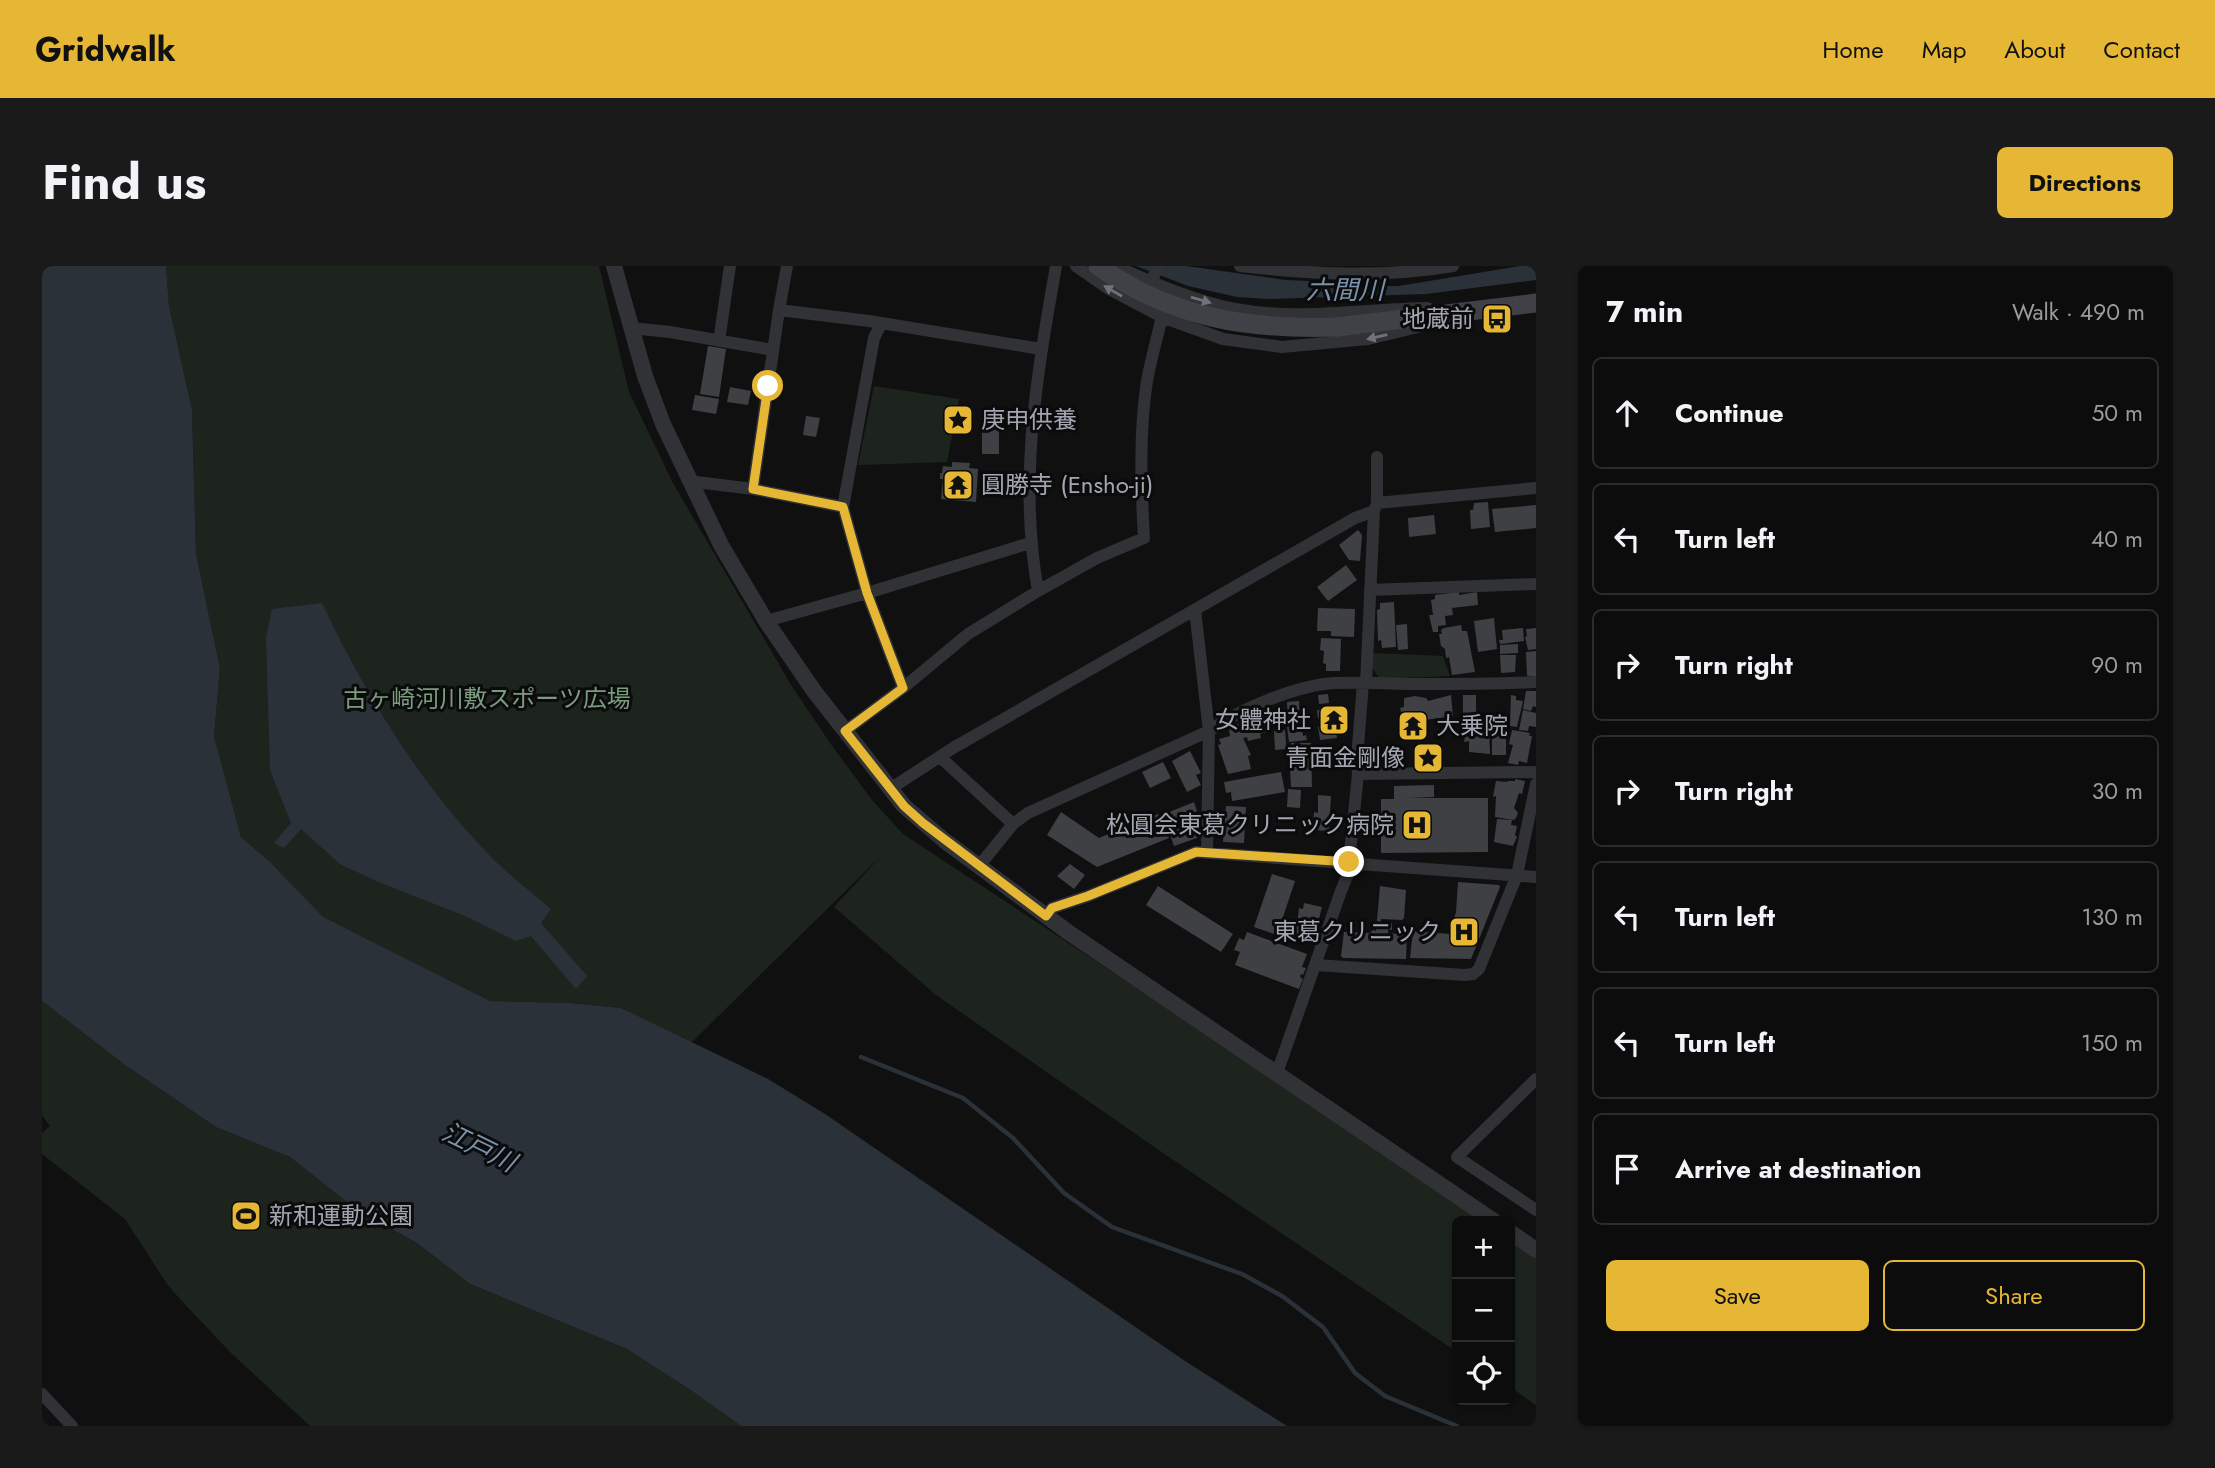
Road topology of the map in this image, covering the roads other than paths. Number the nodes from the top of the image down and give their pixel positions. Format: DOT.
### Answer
graph roads {
  1 [pos="614,266"];
  2 [pos="730,266"];
  3 [pos="787,266"];
  4 [pos="1056,266"];
  5 [pos="1076,266"];
  6 [pos="1098,266"];
  7 [pos="1115,266"];
  8 [pos="1157,266"];
  9 [pos="1240,266"];
  10 [pos="1452,266"];
  11 [pos="1152,283"];
  12 [pos="1536,303"];
  13 [pos="1143,307"];
  14 [pos="1491,308"];
  15 [pos="779,310"];
  16 [pos="1162,317"];
  17 [pos="881,324"];
  18 [pos="631,328"];
  19 [pos="719,341"];
  20 [pos="773,349"];
  21 [pos="1041,349"];
  22 [pos="1377,457"];
  23 [pos="688,481"];
  24 [pos="1536,488"];
  25 [pos="753,489"];
  26 [pos="843,507"];
  27 [pos="1376,507"];
  28 [pos="1030,543"];
  29 [pos="1536,584"];
  30 [pos="1370,590"];
  31 [pos="1038,591"];
  32 [pos="867,593"];
  33 [pos="1195,610"];
  34 [pos="766,621"];
  35 [pos="1536,682"];
  36 [pos="1364,683"];
  37 [pos="903,688"];
  38 [pos="845,731"];
  39 [pos="1209,731"];
  40 [pos="940,757"];
  41 [pos="1536,772"];
  42 [pos="1358,774"];
  43 [pos="1536,784"];
  44 [pos="890,789"];
  45 [pos="1013,824"];
  46 [pos="1207,851"];
  47 [pos="1351,862"];
  48 [pos="979,866"];
  49 [pos="1517,875"];
  50 [pos="1536,877"];
  51 [pos="1046,916"];
  52 [pos="1316,965"];
  53 [pos="1277,1073"];
  54 [pos="1536,1079"];
  55 [pos="1536,1210"];
  56 [pos="1487,1216"];
  57 [pos="1515,1235"];
  58 [pos="1536,1250"];
  59 [pos="42,1394"];
  60 [pos="53,1407"];
  61 [pos="42,1416"];
  62 [pos="72,1426"];
  1 -- 18 [label="street"];
  2 -- 19 [label="street"];
  3 -- 15 [label="street"];
  4 -- 21 [label="street"];
  13 -- 5 [label="street, one-way"];
  6 -- 14 [label="main road, bridge"];
  7 -- 11 [label="street"];
  8 -- 11 [label="street"];
  9 -- 10 [label="street"];
  11 -- 13 [label="street"];
  11 -- 14 [label="street, one-way"];
  12 -- 14 [label="main road"];
  13 -- 16 [label="street"];
  14 -- 16 [label="street, one-way"];
  15 -- 17 [label="street"];
  15 -- 20 [label="street"];
  16 -- 31 [label="street"];
  17 -- 21 [label="street"];
  17 -- 26 [label="street"];
  18 -- 19 [label="street"];
  18 -- 23 [label="street"];
  19 -- 20 [label="street"];
  20 -- 25 [label="street"];
  21 -- 28 [label="street"];
  22 -- 27 [label="street"];
  23 -- 25 [label="street"];
  23 -- 34 [label="street"];
  24 -- 27 [label="street"];
  25 -- 26 [label="street"];
  26 -- 32 [label="street"];
  27 -- 30 [label="street"];
  27 -- 33 [label="street"];
  28 -- 31 [label="street"];
  28 -- 32 [label="street"];
  29 -- 30 [label="street"];
  30 -- 36 [label="street"];
  31 -- 37 [label="street"];
  32 -- 34 [label="street"];
  32 -- 37 [label="street"];
  33 -- 39 [label="street"];
  33 -- 40 [label="street"];
  34 -- 38 [label="street"];
  35 -- 36 [label="street"];
  36 -- 39 [label="street"];
  36 -- 42 [label="street"];
  37 -- 38 [label="street"];
  38 -- 44 [label="street"];
  39 -- 45 [label="street"];
  39 -- 46 [label="street"];
  40 -- 44 [label="street"];
  40 -- 45 [label="street"];
  41 -- 42 [label="street"];
  42 -- 47 [label="street"];
  43 -- 49 [label="street"];
  44 -- 48 [label="street"];
  45 -- 48 [label="street"];
  46 -- 47 [label="street"];
  46 -- 51 [label="street"];
  47 -- 49 [label="street"];
  47 -- 52 [label="street"];
  48 -- 51 [label="street"];
  49 -- 50 [label="street"];
  49 -- 52 [label="street"];
  51 -- 53 [label="street"];
  52 -- 53 [label="street"];
  53 -- 56 [label="street"];
  54 -- 55 [label="street"];
  57 -- 58 [label="street"];
  59 -- 60 [label="street"];
  60 -- 61 [label="street"];
  60 -- 62 [label="street"];
}
